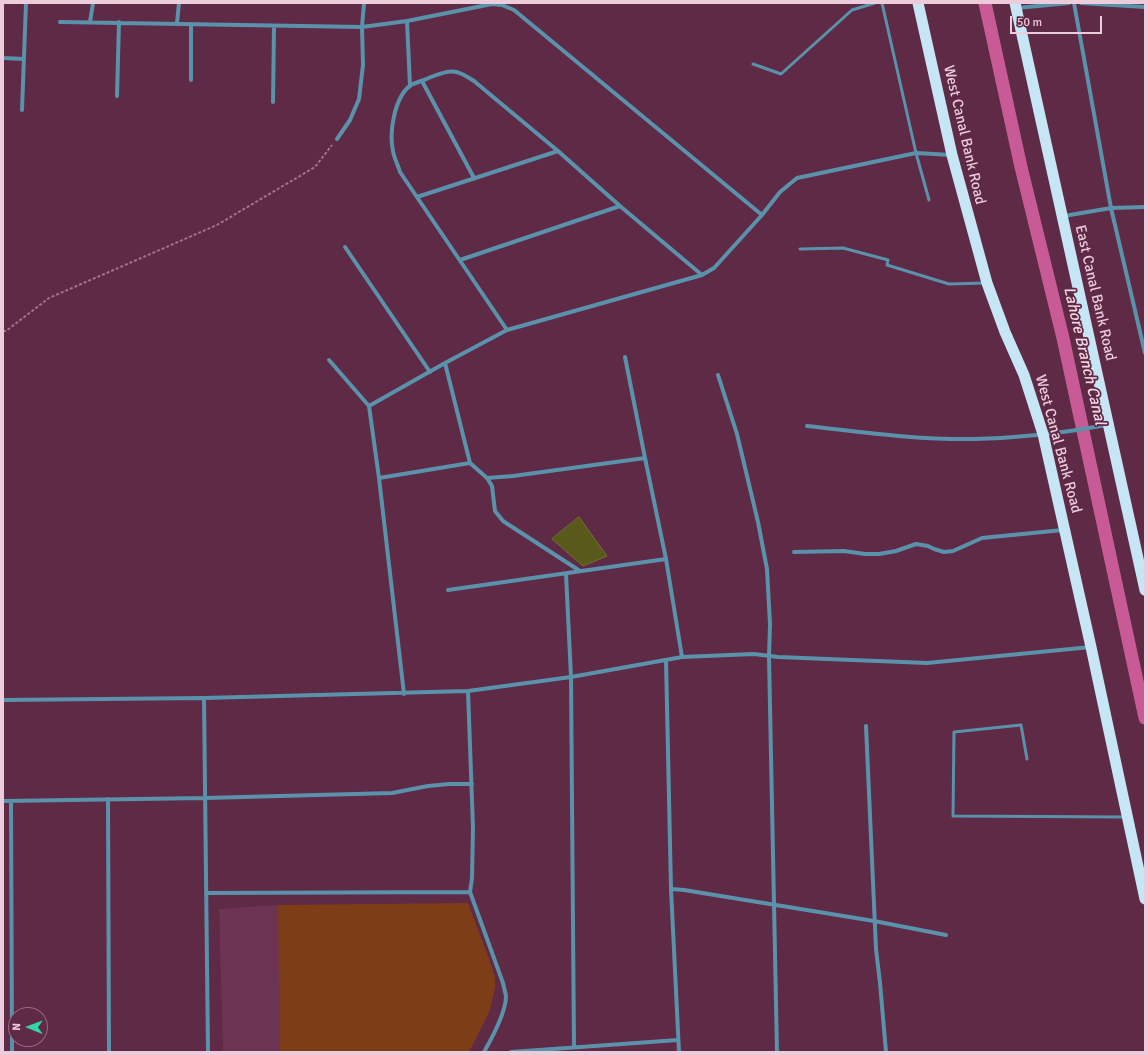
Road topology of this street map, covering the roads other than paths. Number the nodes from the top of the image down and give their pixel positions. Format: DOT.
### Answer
graph roads {
  1 [pos="26,3"];
  2 [pos="93,3"];
  3 [pos="180,3"];
  4 [pos="364,3"];
  5 [pos="875,3"];
  6 [pos="882,3"];
  7 [pos="918,3"];
  8 [pos="1069,3"];
  9 [pos="1074,3"];
  10 [pos="1081,3"];
  11 [pos="1016,5"];
  12 [pos="1145,7"];
  13 [pos="407,21"];
  14 [pos="60,22"];
  15 [pos="90,22"];
  16 [pos="119,22"];
  17 [pos="176,23"];
  18 [pos="191,24"];
  19 [pos="274,26"];
  20 [pos="362,27"];
  21 [pos="3,58"];
  22 [pos="24,59"];
  23 [pos="753,64"];
  24 [pos="191,80"];
  25 [pos="422,81"];
  26 [pos="410,86"];
  27 [pos="117,96"];
  28 [pos="273,102"];
  29 [pos="22,110"];
  30 [pos="337,139"];
  31 [pos="558,151"];
  32 [pos="916,153"];
  33 [pos="952,154"];
  34 [pos="474,178"];
  35 [pos="416,197"];
  36 [pos="930,200"];
  37 [pos="620,206"];
  38 [pos="1145,206"];
  39 [pos="1111,208"];
  40 [pos="762,215"];
  41 [pos="1062,216"];
  42 [pos="345,247"];
  43 [pos="800,249"];
  44 [pos="460,260"];
  45 [pos="702,274"];
  46 [pos="986,283"];
  47 [pos="507,330"];
  48 [pos="1145,353"];
  49 [pos="625,356"];
  50 [pos="329,360"];
  51 [pos="445,363"];
  52 [pos="430,372"];
  53 [pos="718,375"];
  54 [pos="369,406"];
  55 [pos="1109,424"];
  56 [pos="807,426"];
  57 [pos="1043,434"];
  58 [pos="644,458"];
  59 [pos="470,463"];
  60 [pos="380,478"];
  61 [pos="487,478"];
  62 [pos="1065,530"];
  63 [pos="794,552"];
  64 [pos="666,559"];
  65 [pos="580,571"];
  66 [pos="566,574"];
  67 [pos="448,590"];
  68 [pos="1145,590"];
  69 [pos="1091,647"];
  70 [pos="769,656"];
  71 [pos="682,657"];
  72 [pos="666,660"];
  73 [pos="571,677"];
  74 [pos="468,691"];
  75 [pos="404,694"];
  76 [pos="204,698"];
  77 [pos="3,700"];
  78 [pos="866,726"];
  79 [pos="1027,760"];
  80 [pos="472,784"];
  81 [pos="205,798"];
  82 [pos="108,799"];
  83 [pos="3,801"];
  84 [pos="11,801"];
  85 [pos="1127,817"];
  86 [pos="671,889"];
  87 [pos="470,892"];
  88 [pos="207,893"];
  89 [pos="1145,899"];
  90 [pos="775,906"];
  91 [pos="874,921"];
  92 [pos="946,935"];
  93 [pos="678,1040"];
  94 [pos="574,1047"];
  95 [pos="12,1052"];
  96 [pos="109,1052"];
  97 [pos="208,1052"];
  98 [pos="486,1052"];
  99 [pos="511,1052"];
  100 [pos="678,1052"];
  101 [pos="778,1052"];
  102 [pos="886,1052"];
  1 -- 22 [label="street"];
  2 -- 15 [label="street"];
  3 -- 17 [label="street"];
  4 -- 20 [label="street"];
  5 -- 23 [label="lane"];
  6 -- 32 [label="lane"];
  7 -- 33 [label="highway, West Canal Bank Road"];
  8 -- 11 [label="street"];
  9 -- 39 [label="street"];
  10 -- 12 [label="street"];
  11 -- 41 [label="highway, East Canal Bank Road"];
  13 -- 20 [label="street"];
  13 -- 26 [label="street"];
  13 -- 40 [label="street"];
  14 -- 15 [label="street"];
  15 -- 16 [label="street"];
  16 -- 17 [label="street"];
  16 -- 27 [label="street"];
  17 -- 18 [label="street"];
  18 -- 19 [label="street"];
  18 -- 24 [label="street"];
  19 -- 20 [label="street"];
  19 -- 28 [label="street"];
  20 -- 30 [label="street"];
  21 -- 22 [label="street"];
  22 -- 29 [label="street"];
  25 -- 26 [label="street"];
  25 -- 31 [label="street"];
  25 -- 34 [label="street"];
  26 -- 35 [label="street"];
  31 -- 34 [label="street"];
  31 -- 37 [label="street"];
  32 -- 33 [label="street"];
  32 -- 36 [label="lane"];
  32 -- 40 [label="street"];
  33 -- 46 [label="highway, West Canal Bank Road"];
  34 -- 35 [label="street"];
  35 -- 44 [label="street"];
  37 -- 44 [label="street"];
  37 -- 45 [label="street"];
  38 -- 39 [label="street"];
  39 -- 41 [label="street"];
  39 -- 48 [label="street"];
  40 -- 45 [label="street"];
  41 -- 55 [label="highway, East Canal Bank Road"];
  42 -- 52 [label="street"];
  43 -- 46 [label="lane"];
  44 -- 47 [label="street"];
  45 -- 47 [label="street"];
  46 -- 57 [label="highway, West Canal Bank Road"];
  47 -- 51 [label="street"];
  49 -- 58 [label="street"];
  50 -- 54 [label="street"];
  51 -- 52 [label="street"];
  51 -- 59 [label="street"];
  52 -- 54 [label="street"];
  53 -- 70 [label="street"];
  54 -- 60 [label="street"];
  55 -- 57 [label="street"];
  55 -- 68 [label="highway, East Canal Bank Road"];
  56 -- 57 [label="street"];
  57 -- 62 [label="highway, West Canal Bank Road"];
  58 -- 61 [label="street"];
  58 -- 64 [label="street"];
  59 -- 60 [label="street"];
  59 -- 61 [label="street"];
  60 -- 75 [label="street"];
  61 -- 65 [label="street"];
  62 -- 63 [label="street"];
  62 -- 69 [label="highway, West Canal Bank Road"];
  64 -- 65 [label="street"];
  64 -- 71 [label="street"];
  65 -- 66 [label="street"];
  66 -- 67 [label="street"];
  66 -- 73 [label="street"];
  69 -- 70 [label="street"];
  69 -- 85 [label="highway, West Canal Bank Road"];
  70 -- 71 [label="street"];
  70 -- 90 [label="street"];
  71 -- 72 [label="street"];
  72 -- 73 [label="street"];
  72 -- 86 [label="street"];
  73 -- 74 [label="street"];
  73 -- 94 [label="street"];
  74 -- 75 [label="street"];
  74 -- 80 [label="street"];
  75 -- 76 [label="street"];
  76 -- 77 [label="street"];
  76 -- 81 [label="street"];
  78 -- 91 [label="street"];
  79 -- 85 [label="lane"];
  80 -- 81 [label="street"];
  80 -- 87 [label="street"];
  81 -- 82 [label="street"];
  81 -- 88 [label="street"];
  82 -- 84 [label="street"];
  82 -- 96 [label="street"];
  83 -- 84 [label="street"];
  84 -- 95 [label="street"];
  85 -- 89 [label="highway, West Canal Bank Road"];
  86 -- 90 [label="street"];
  86 -- 93 [label="street"];
  87 -- 88 [label="street"];
  87 -- 98 [label="street"];
  88 -- 97 [label="street"];
  90 -- 91 [label="street"];
  90 -- 101 [label="street"];
  91 -- 92 [label="street"];
  91 -- 102 [label="street"];
  93 -- 94 [label="street"];
  93 -- 100 [label="street"];
  94 -- 99 [label="street"];
}
